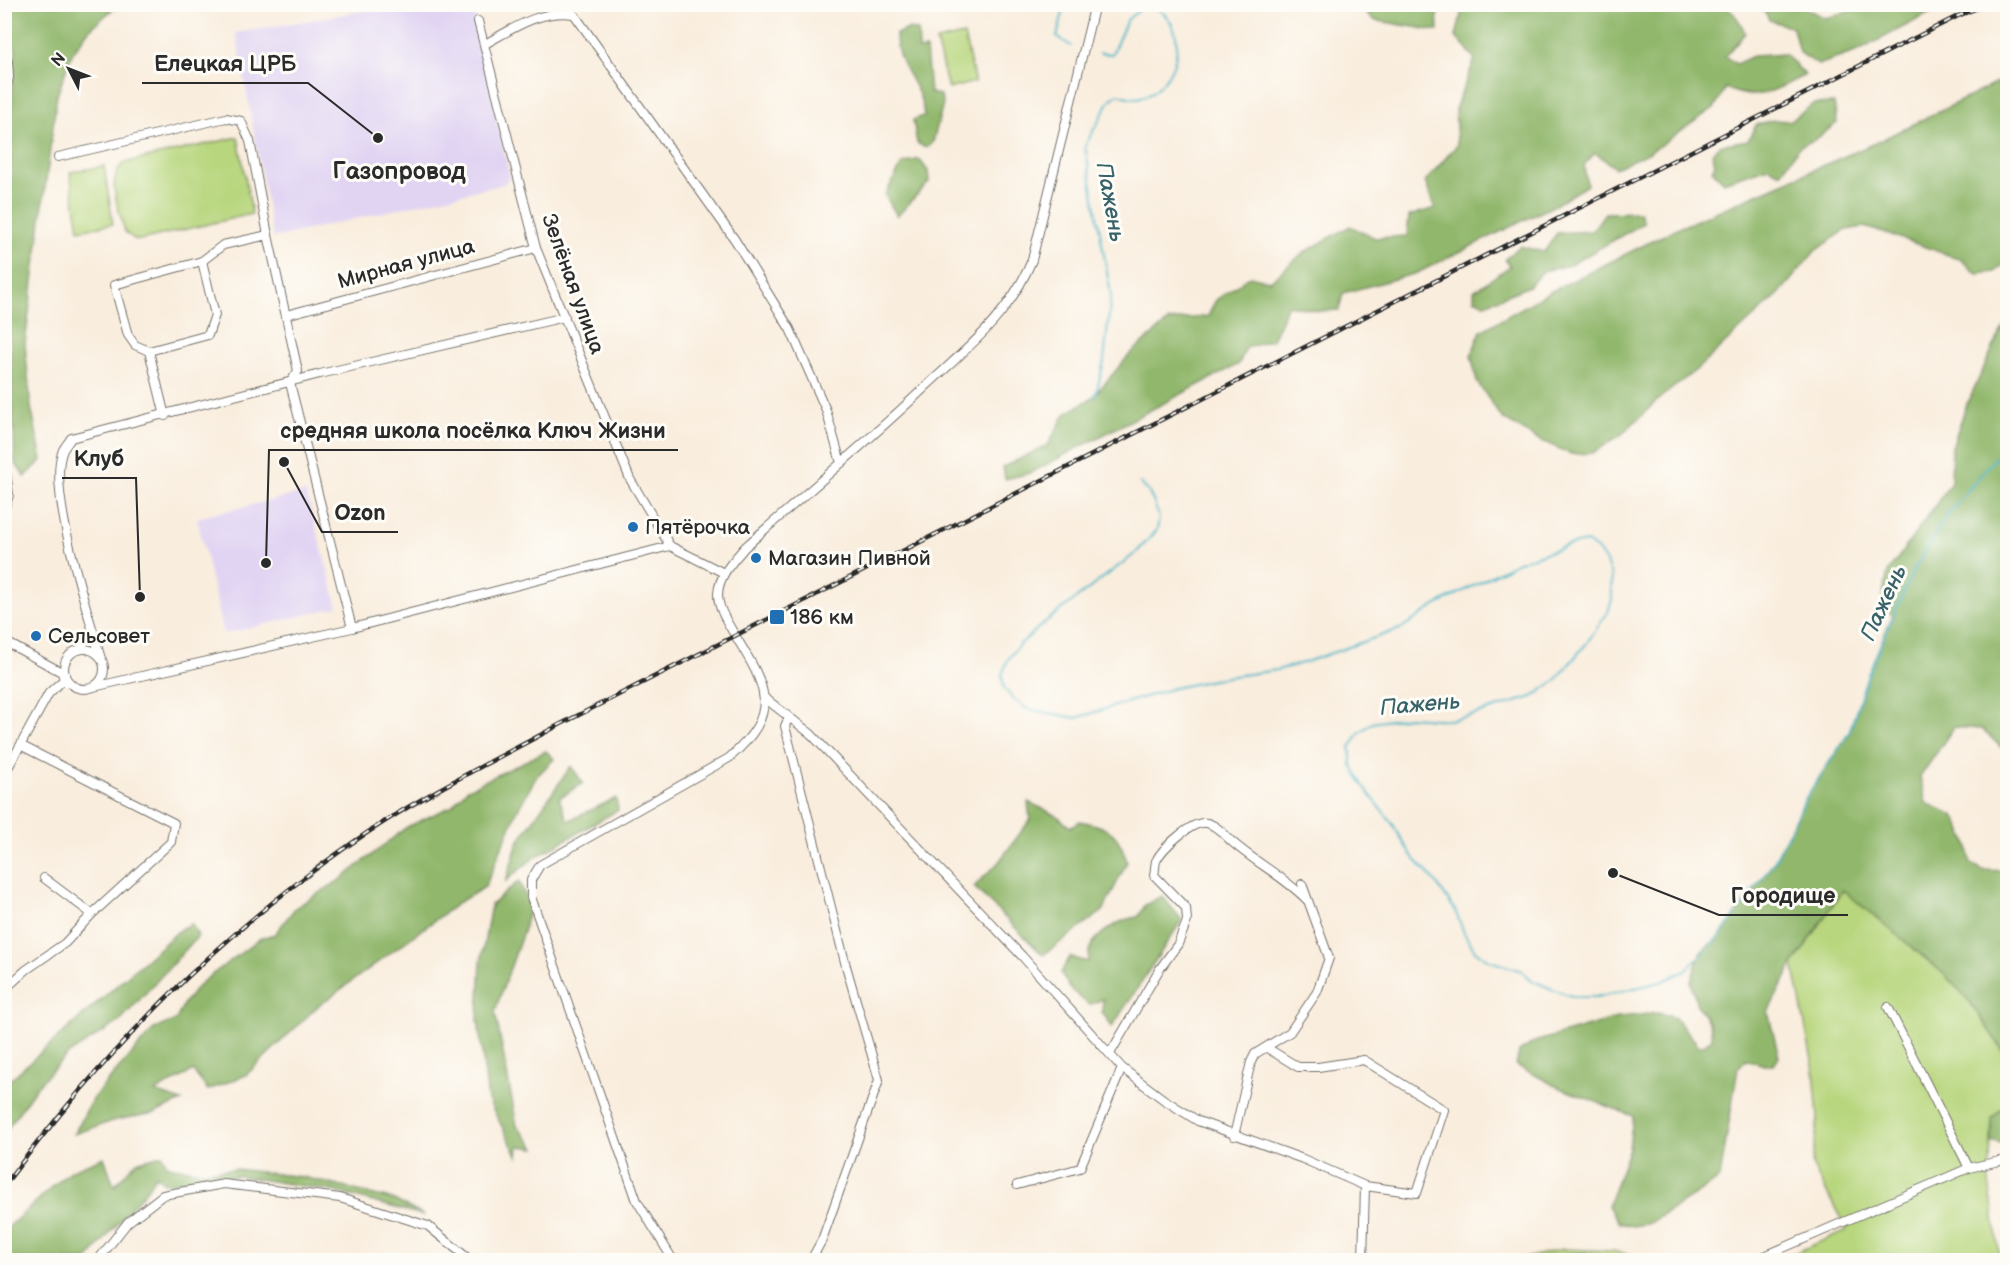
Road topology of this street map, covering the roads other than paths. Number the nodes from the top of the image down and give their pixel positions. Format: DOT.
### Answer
graph roads {
  1 [pos="1095,4"];
  2 [pos="575,9"];
  3 [pos="478,21"];
  4 [pos="485,44"];
  5 [pos="4,60"];
  6 [pos="4,99"];
  7 [pos="58,157"];
  8 [pos="268,235"];
  9 [pos="536,248"];
  10 [pos="202,261"];
  11 [pos="286,315"];
  12 [pos="565,317"];
  13 [pos="149,351"];
  14 [pos="290,383"];
  15 [pos="165,416"];
  16 [pos="4,457"];
  17 [pos="841,463"];
  18 [pos="7,493"];
  19 [pos="4,510"];
  20 [pos="670,546"];
  21 [pos="724,573"];
  22 [pos="352,628"];
  23 [pos="93,631"];
  24 [pos="4,641"];
  25 [pos="79,650"];
  26 [pos="102,662"];
  27 [pos="67,678"];
  28 [pos="124,680"];
  29 [pos="89,688"];
  30 [pos="766,699"];
  31 [pos="789,717"];
  32 [pos="22,746"];
  33 [pos="4,775"];
  34 [pos="45,878"];
  35 [pos="1302,884"];
  36 [pos="1307,900"];
  37 [pos="92,914"];
  38 [pos="4,990"];
  39 [pos="1888,1007"];
  40 [pos="1267,1048"];
  41 [pos="1111,1052"];
  42 [pos="1122,1068"];
  43 [pos="1234,1136"];
  44 [pos="2007,1159"];
  45 [pos="1969,1168"];
  46 [pos="1017,1185"];
  47 [pos="1365,1186"];
  48 [pos="98,1260"];
  49 [pos="470,1260"];
  50 [pos="673,1260"];
  51 [pos="810,1260"];
  52 [pos="1363,1260"];
  53 [pos="1555,1260"];
  54 [pos="1616,1260"];
  55 [pos="1755,1260"];
  1 -- 17 [label="street"];
  2 -- 4 [label="street"];
  2 -- 17 [label="street"];
  3 -- 4 [label="street, Зелёная улица"];
  4 -- 9 [label="street, Зелёная улица"];
  5 -- 6 [label="street"];
  7 -- 8 [label="street"];
  8 -- 10 [label="street"];
  8 -- 11 [label="street"];
  9 -- 11 [label="street, Мирная улица"];
  9 -- 12 [label="street, Зелёная улица"];
  10 -- 13 [label="street"];
  10 -- 13 [label="street"];
  11 -- 14 [label="street"];
  12 -- 14 [label="street"];
  12 -- 20 [label="street, Зелёная улица"];
  13 -- 15 [label="street"];
  14 -- 15 [label="street"];
  14 -- 22 [label="street"];
  15 -- 23 [label="street"];
  16 -- 18 [label="street"];
  17 -- 21 [label="street"];
  18 -- 19 [label="street"];
  20 -- 21 [label="street"];
  20 -- 22 [label="street"];
  21 -- 30 [label="street"];
  22 -- 28 [label="street"];
  23 -- 25 [label="street"];
  23 -- 26 [label="street"];
  24 -- 27 [label="street"];
  25 -- 26 [label="street"];
  25 -- 27 [label="street"];
  26 -- 28 [label="street"];
  26 -- 29 [label="street"];
  27 -- 29 [label="street"];
  27 -- 32 [label="street"];
  28 -- 29 [label="street"];
  30 -- 31 [label="street"];
  30 -- 50 [label="street"];
  31 -- 41 [label="street"];
  31 -- 51 [label="street"];
  32 -- 33 [label="street"];
  32 -- 37 [label="street"];
  34 -- 37 [label="street"];
  35 -- 36 [label="street"];
  36 -- 40 [label="street"];
  36 -- 41 [label="street"];
  37 -- 38 [label="street"];
  39 -- 45 [label="street"];
  40 -- 43 [label="street"];
  40 -- 47 [label="street"];
  41 -- 42 [label="street"];
  42 -- 43 [label="street"];
  42 -- 46 [label="street"];
  43 -- 47 [label="street"];
  44 -- 45 [label="street"];
  45 -- 55 [label="street"];
  47 -- 52 [label="street"];
  48 -- 49 [label="street"];
  53 -- 54 [label="street"];
}
